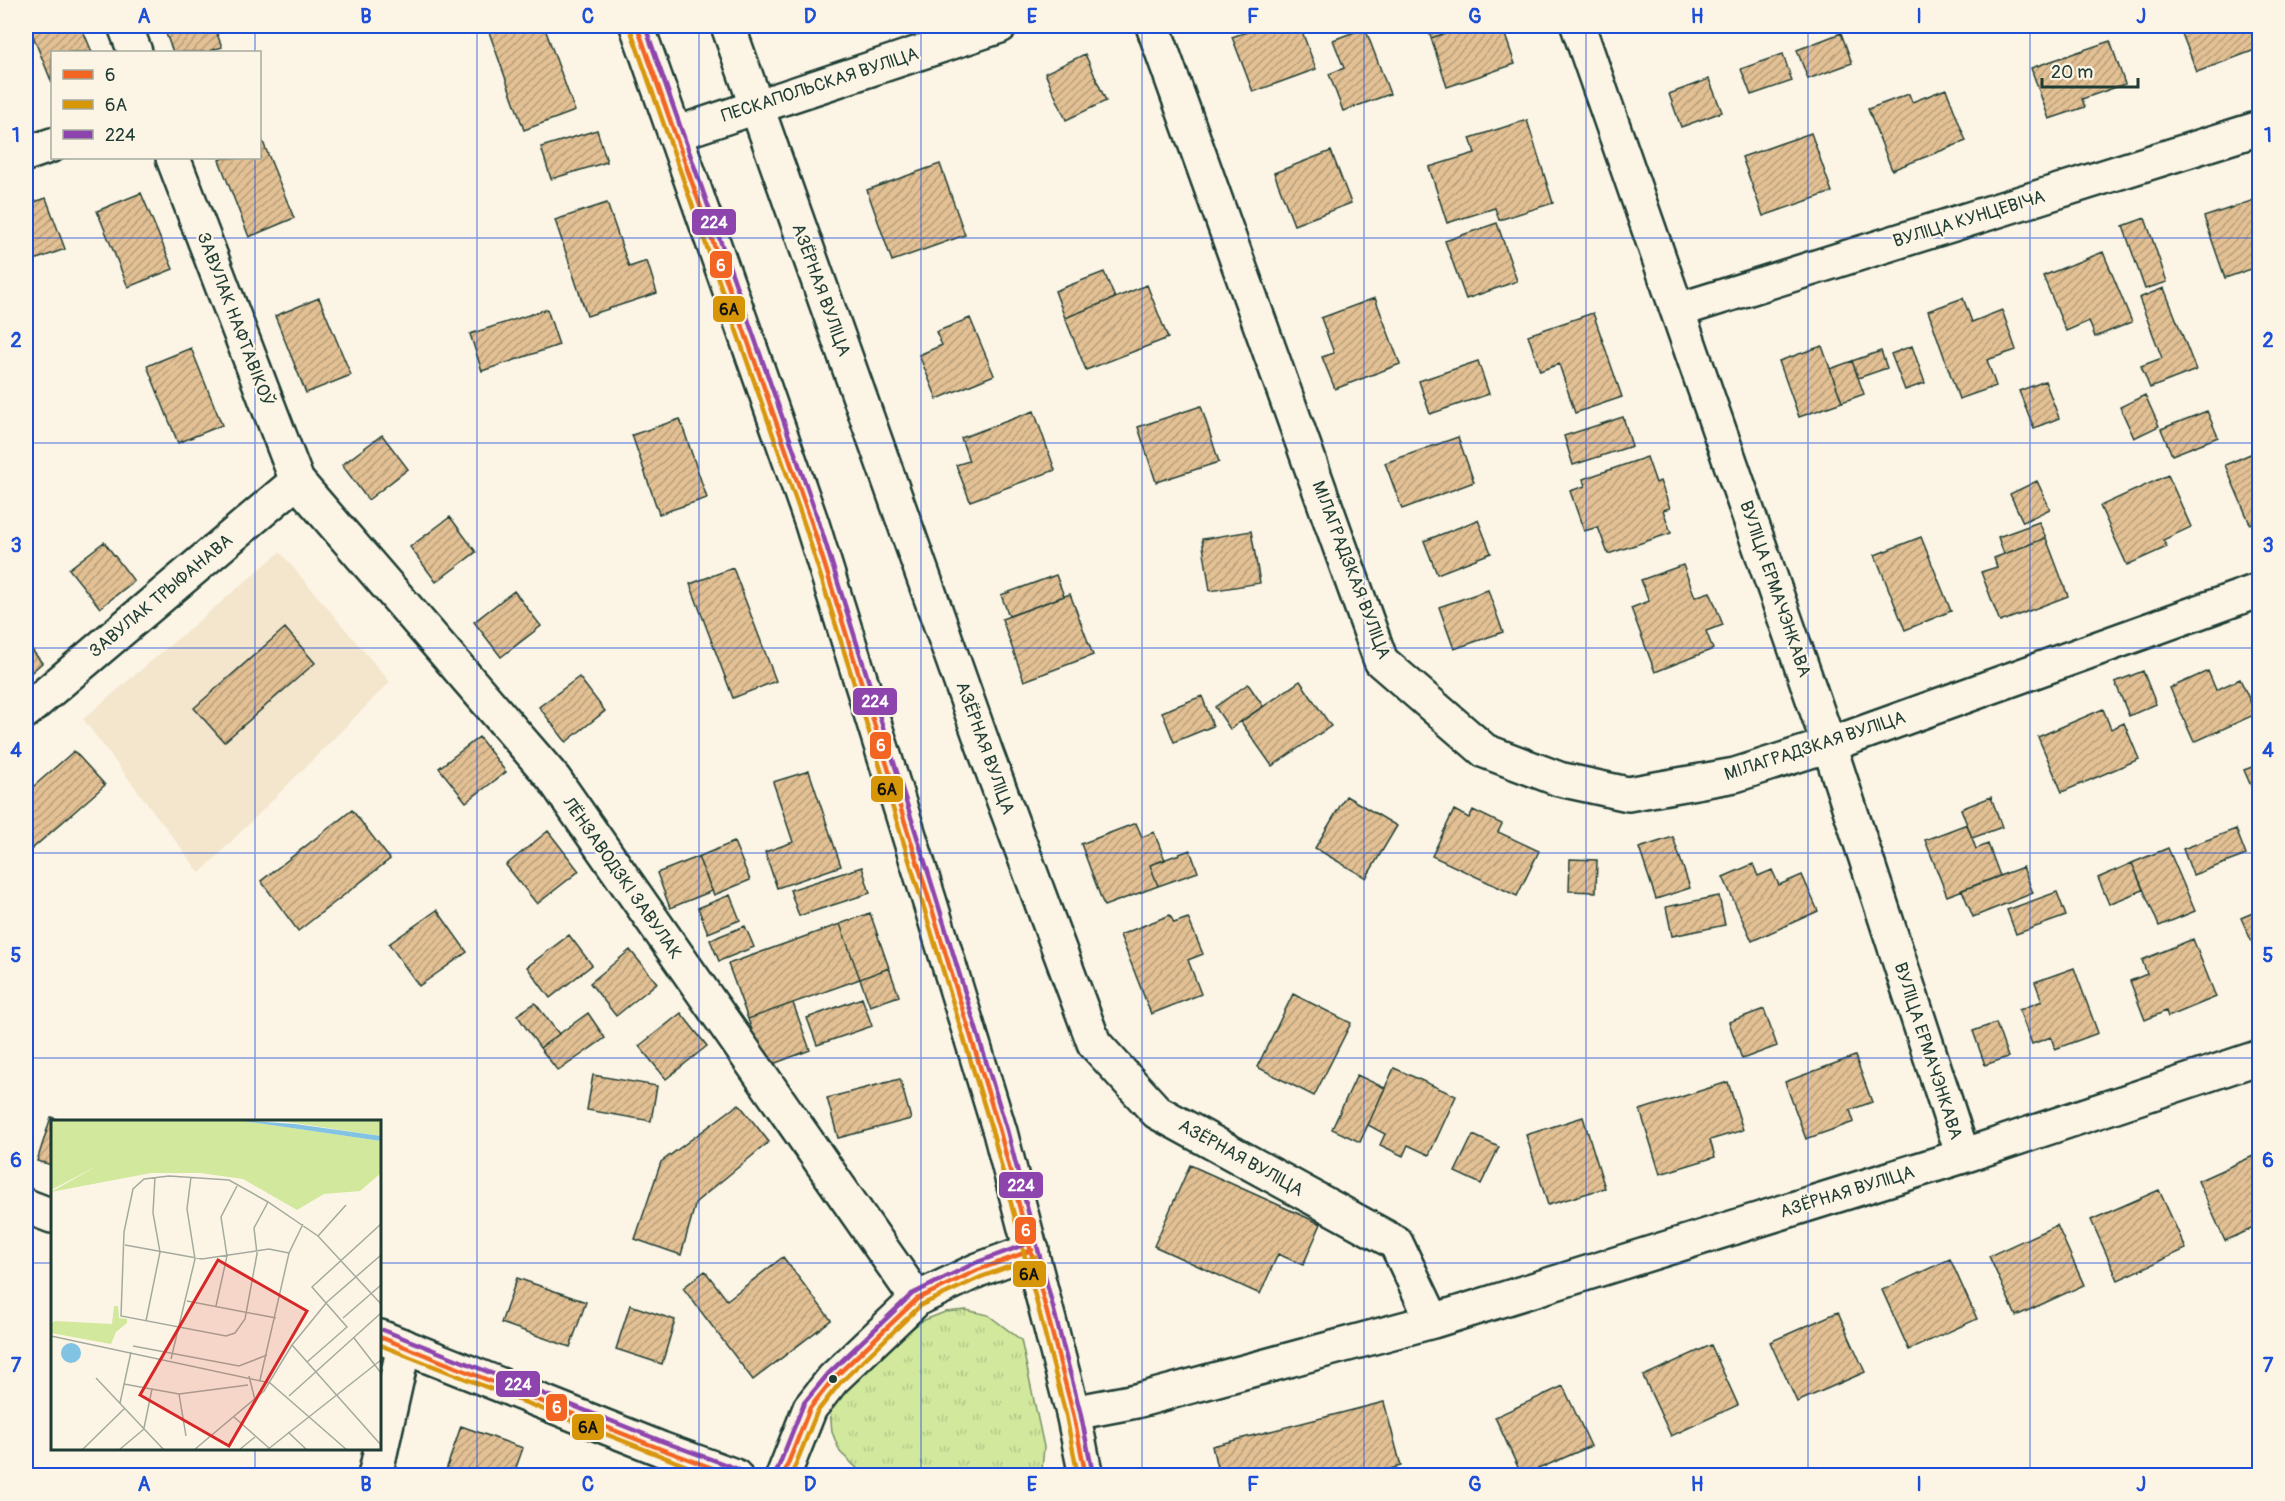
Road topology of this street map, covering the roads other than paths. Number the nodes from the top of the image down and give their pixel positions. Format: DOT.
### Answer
graph roads {
  1 [pos="125,26"];
  2 [pos="637,26"];
  3 [pos="728,26"];
  4 [pos="1000,26"];
  5 [pos="1153,26"];
  6 [pos="1578,26"];
  7 [pos="135,51"];
  8 [pos="755,106"];
  9 [pos="2259,128"];
  10 [pos="675,134"];
  11 [pos="51,146"];
  12 [pos="26,154"];
  13 [pos="173,159"];
  14 [pos="1679,310"];
  15 [pos="297,481"];
  16 [pos="2259,590"];
  17 [pos="26,711"];
  18 [pos="1829,745"];
  19 [pos="2259,1057"];
  20 [pos="1963,1156"];
  21 [pos="26,1206"];
  22 [pos="51,1216"];
  23 [pos="1032,1250"];
  24 [pos="917,1299"];
  25 [pos="1434,1321"];
  26 [pos="392,1342"];
  27 [pos="1073,1413"];
  28 [pos="381,1429"];
  29 [pos="378,1450"];
  30 [pos="375,1476"];
  31 [pos="735,1476"];
  32 [pos="783,1476"];
  33 [pos="1086,1476"];
  1 -- 7 [label="street"];
  2 -- 10 [label="street"];
  3 -- 8 [label="street, АЗЁРНАЯ ВУЛІЦА"];
  4 -- 8 [label="street, ПЕСКАПОЛЬСКАЯ ВУЛІЦА"];
  5 -- 18 [label="street, МІЛАГРАДЗКАЯ ВУЛІЦА"];
  6 -- 14 [label="street, ВУЛІЦА ЕРМАЧЭНКАВА"];
  8 -- 10 [label="street, ПЕСКАПОЛЬСКАЯ ВУЛІЦА"];
  8 -- 25 [label="street, АЗЁРНАЯ ВУЛІЦА"];
  9 -- 14 [label="street, ВУЛІЦА КУНЦЕВІЧА"];
  10 -- 23 [label="street"];
  11 -- 12 [label="street"];
  13 -- 15 [label="street, ЗАВУЛАК НАФТАВІКОЎ"];
  14 -- 18 [label="street, ВУЛІЦА ЕРМАЧЭНКАВА"];
  15 -- 17 [label="street, ЗАВУЛАК ТРЫФАНАВА"];
  15 -- 24 [label="street, ЛЁНЗАВОДЗКІ ЗАВУЛАК"];
  16 -- 18 [label="street, МІЛАГРАДЗКАЯ ВУЛІЦА"];
  18 -- 20 [label="street, ВУЛІЦА ЕРМАЧЭНКАВА"];
  19 -- 20 [label="street, АЗЁРНАЯ ВУЛІЦА"];
  20 -- 25 [label="street, АЗЁРНАЯ ВУЛІЦА"];
  21 -- 22 [label="street"];
  23 -- 24 [label="street"];
  23 -- 27 [label="street"];
  24 -- 32 [label="street"];
  25 -- 27 [label="street, АЗЁРНАЯ ВУЛІЦА"];
  26 -- 28 [label="street"];
  26 -- 31 [label="street"];
  27 -- 33 [label="street"];
  29 -- 30 [label="street"];
}
